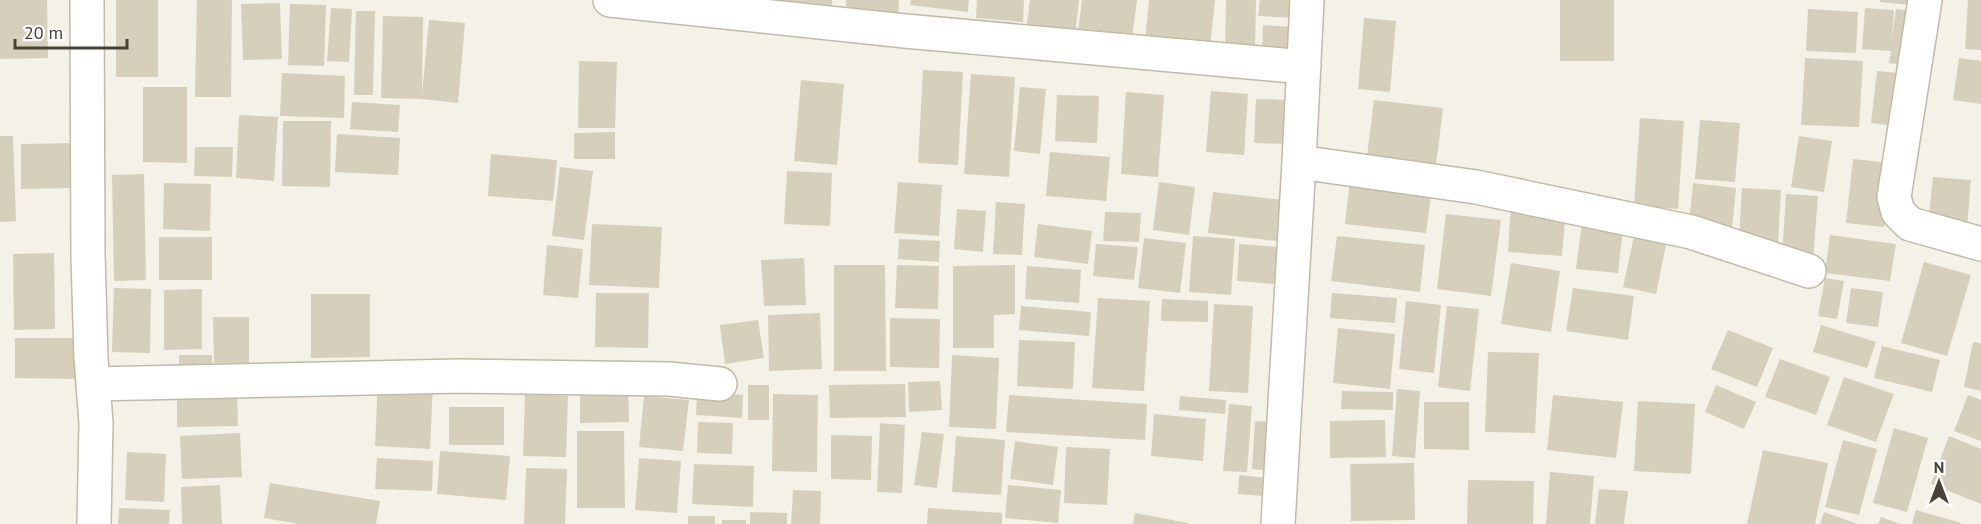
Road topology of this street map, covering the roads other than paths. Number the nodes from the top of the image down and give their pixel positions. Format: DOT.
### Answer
graph roads {
  1 [pos="87,0"];
  2 [pos="610,0"];
  3 [pos="1307,0"];
  4 [pos="1924,0"];
  5 [pos="1304,67"];
  6 [pos="1299,162"];
  7 [pos="1981,244"];
  8 [pos="1809,271"];
  9 [pos="93,384"];
  10 [pos="720,384"];
  11 [pos="94,524"];
  12 [pos="1278,524"];
  1 -- 9 [label="street"];
  2 -- 5 [label="street"];
  3 -- 5 [label="street"];
  4 -- 7 [label="street"];
  5 -- 6 [label="street"];
  6 -- 8 [label="street"];
  6 -- 12 [label="street"];
  9 -- 10 [label="street"];
  9 -- 11 [label="street"];
}
